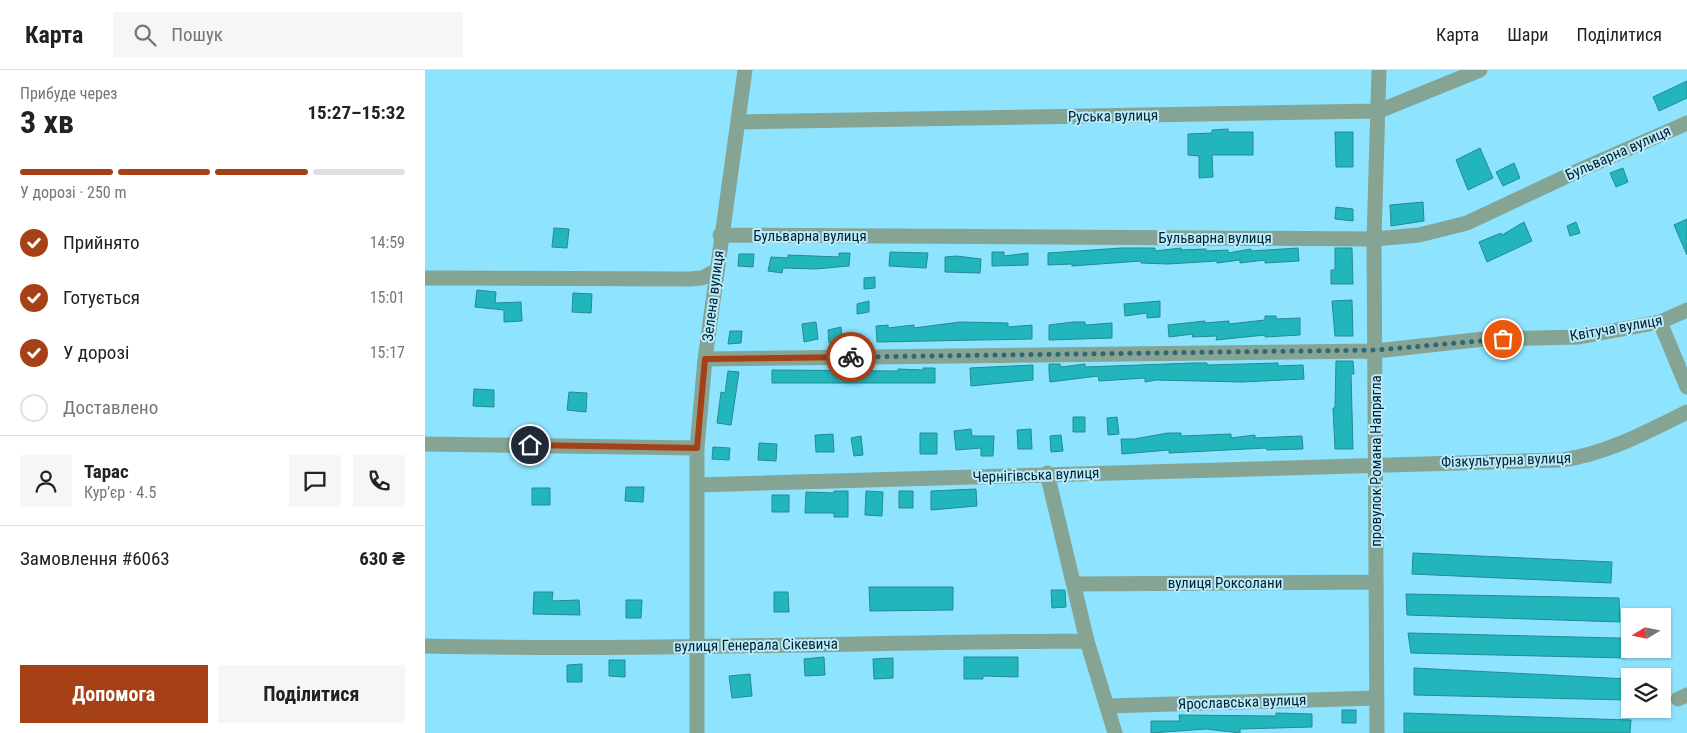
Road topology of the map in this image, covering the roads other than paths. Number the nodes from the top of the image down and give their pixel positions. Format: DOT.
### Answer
graph roads {
  1 [pos="745,70"];
  2 [pos="1379,70"];
  3 [pos="1480,70"];
  4 [pos="1379,111"];
  5 [pos="738,122"];
  6 [pos="1687,123"];
  7 [pos="720,235"];
  8 [pos="1374,239"];
  9 [pos="717,270"];
  10 [pos="425,278"];
  11 [pos="1687,310"];
  12 [pos="1660,322"];
  13 [pos="1376,350"];
  14 [pos="705,359"];
  15 [pos="1687,387"];
  16 [pos="1687,412"];
  17 [pos="425,444"];
  18 [pos="697,448"];
  19 [pos="1375,464"];
  20 [pos="1047,474"];
  21 [pos="697,485"];
  22 [pos="1376,582"];
  23 [pos="1074,584"];
  24 [pos="1087,641"];
  25 [pos="425,646"];
  26 [pos="697,646"];
  27 [pos="1376,698"];
  28 [pos="1108,706"];
  29 [pos="697,733"];
  30 [pos="1115,733"];
  31 [pos="1377,733"];
  1 -- 5 [label="street, Зелена вулиця"];
  2 -- 4 [label="street, провулок Романа Напрягла"];
  3 -- 4 [label="street, Руська вулиця"];
  4 -- 5 [label="street, Руська вулиця"];
  4 -- 8 [label="street, провулок Романа Напрягла"];
  5 -- 7 [label="street, Зелена вулиця"];
  6 -- 8 [label="street, Бульварна вулиця"];
  7 -- 8 [label="street, Бульварна вулиця"];
  7 -- 9 [label="street, Зелена вулиця"];
  8 -- 13 [label="street, провулок Романа Напрягла"];
  9 -- 10 [label="street"];
  9 -- 14 [label="street, Зелена вулиця"];
  11 -- 12 [label="street, Квітуча вулиця"];
  12 -- 13 [label="street, Квітуча вулиця"];
  12 -- 15 [label="street"];
  13 -- 14 [label="street, Квітуча вулиця"];
  13 -- 19 [label="street, провулок Романа Напрягла"];
  14 -- 18 [label="street, Зелена вулиця"];
  16 -- 19 [label="street, Фізкультурна вулиця"];
  17 -- 18 [label="street"];
  18 -- 21 [label="street, Зелена вулиця"];
  19 -- 20 [label="street, Чернігівська вулиця"];
  19 -- 22 [label="street, провулок Романа Напрягла"];
  20 -- 21 [label="street, Чернігівська вулиця"];
  20 -- 23 [label="street"];
  21 -- 26 [label="street, Зелена вулиця"];
  22 -- 23 [label="street, вулиця Роксолани"];
  22 -- 27 [label="street, провулок Романа Напрягла"];
  23 -- 24 [label="street"];
  24 -- 26 [label="street, вулиця Генерала Сікевича"];
  24 -- 28 [label="street"];
  25 -- 26 [label="street, вулиця Генерала Сікевича"];
  26 -- 29 [label="street, Зелена вулиця"];
  27 -- 28 [label="street, Ярославська вулиця"];
  27 -- 31 [label="street, провулок Романа Напрягла"];
  28 -- 30 [label="street"];
}
